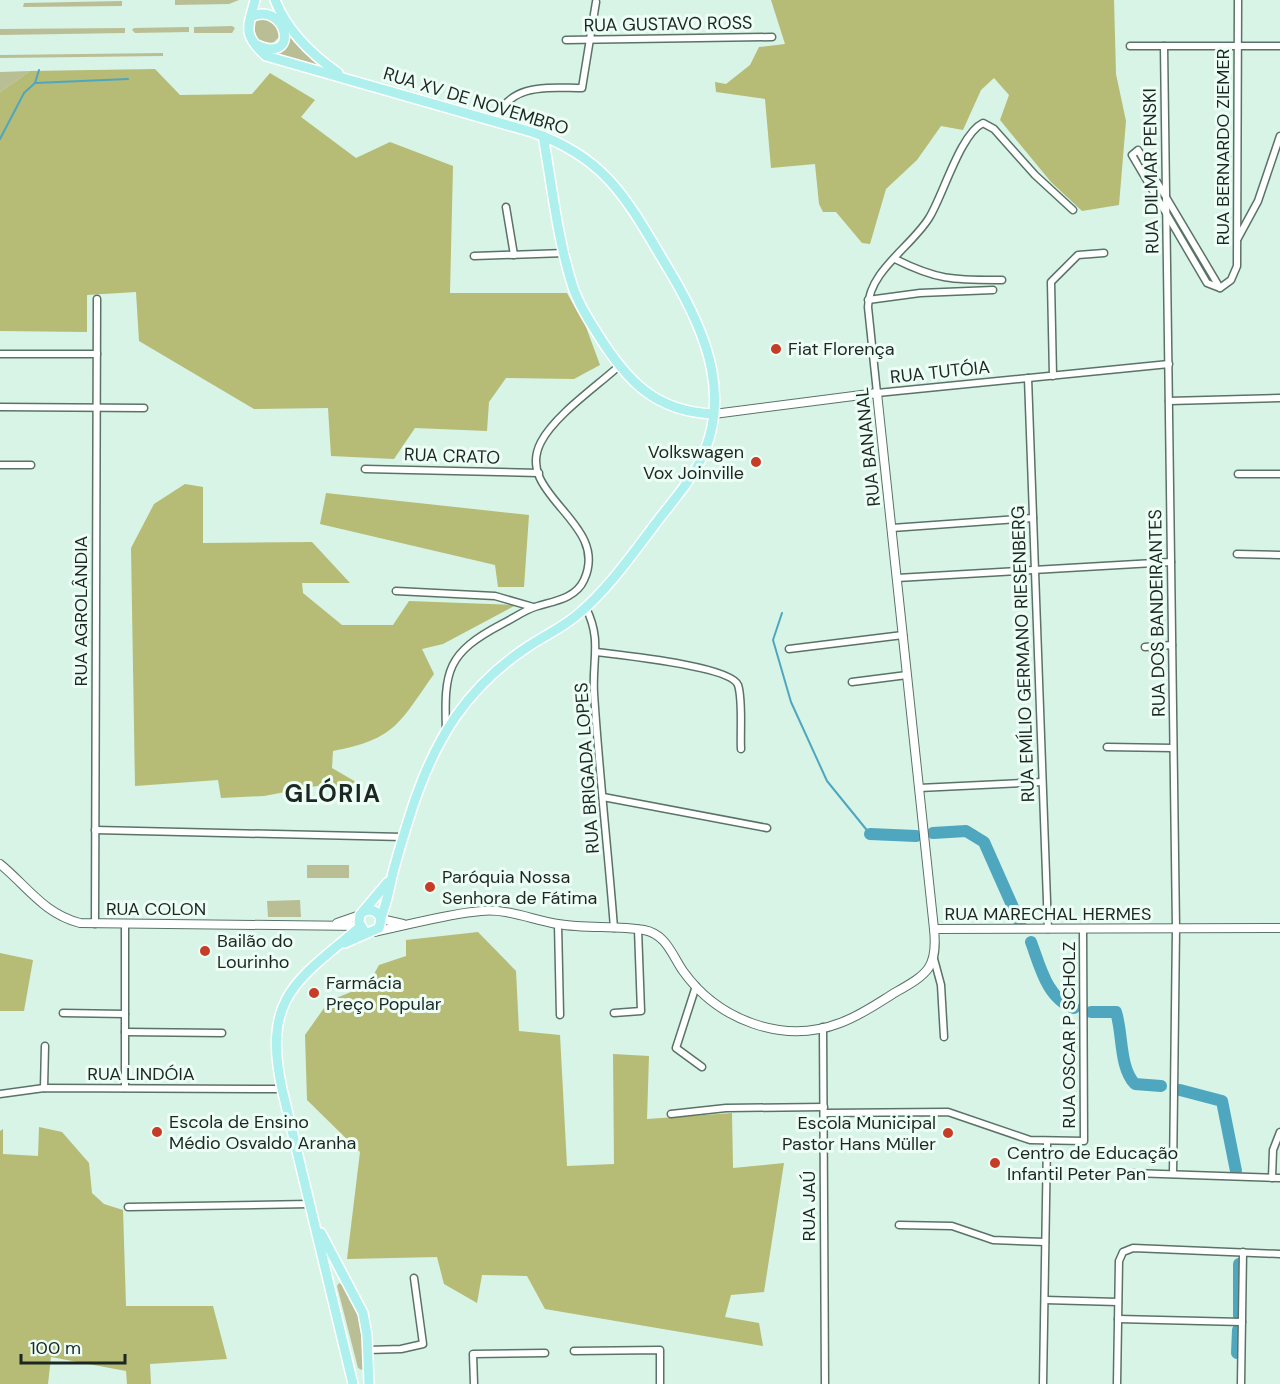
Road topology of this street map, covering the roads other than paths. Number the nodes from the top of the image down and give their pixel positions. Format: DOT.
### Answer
graph roads {
  1 [pos="255,0"];
  2 [pos="275,0"];
  3 [pos="1238,0"];
  4 [pos="596,2"];
  5 [pos="251,17"];
  6 [pos="284,18"];
  7 [pos="771,37"];
  8 [pos="566,40"];
  9 [pos="591,42"];
  10 [pos="255,44"];
  11 [pos="1130,46"];
  12 [pos="1164,46"];
  13 [pos="1238,46"];
  14 [pos="1280,46"];
  15 [pos="345,78"];
  16 [pos="495,121"];
  17 [pos="543,136"];
  18 [pos="1280,136"];
  19 [pos="1278,147"];
  20 [pos="1279,165"];
  21 [pos="1270,168"];
  22 [pos="1167,197"];
  23 [pos="506,207"];
  24 [pos="1073,210"];
  25 [pos="1167,214"];
  26 [pos="1238,239"];
  27 [pos="565,254"];
  28 [pos="1104,254"];
  29 [pos="514,255"];
  30 [pos="474,256"];
  31 [pos="895,259"];
  32 [pos="1002,280"];
  33 [pos="1220,288"];
  34 [pos="993,290"];
  35 [pos="1168,296"];
  36 [pos="97,298"];
  37 [pos="868,300"];
  38 [pos="0,354"];
  39 [pos="97,354"];
  40 [pos="1169,364"];
  41 [pos="619,366"];
  42 [pos="1053,376"];
  43 [pos="1028,378"];
  44 [pos="877,393"];
  45 [pos="1280,398"];
  46 [pos="1169,401"];
  47 [pos="0,407"];
  48 [pos="97,408"];
  49 [pos="144,408"];
  50 [pos="714,414"];
  51 [pos="0,465"];
  52 [pos="31,465"];
  53 [pos="365,469"];
  54 [pos="539,473"];
  55 [pos="1238,474"];
  56 [pos="1280,474"];
  57 [pos="1033,518"];
  58 [pos="892,528"];
  59 [pos="1238,554"];
  60 [pos="1280,555"];
  61 [pos="1171,562"];
  62 [pos="1035,572"];
  63 [pos="897,578"];
  64 [pos="396,591"];
  65 [pos="533,607"];
  66 [pos="586,608"];
  67 [pos="903,635"];
  68 [pos="1172,645"];
  69 [pos="1144,647"];
  70 [pos="789,649"];
  71 [pos="596,652"];
  72 [pos="907,675"];
  73 [pos="852,682"];
  74 [pos="446,731"];
  75 [pos="1107,747"];
  76 [pos="1173,748"];
  77 [pos="741,749"];
  78 [pos="1042,782"];
  79 [pos="919,788"];
  80 [pos="603,797"];
  81 [pos="767,828"];
  82 [pos="95,830"];
  83 [pos="403,837"];
  84 [pos="0,864"];
  85 [pos="393,875"];
  86 [pos="361,914"];
  87 [pos="381,918"];
  88 [pos="95,924"];
  89 [pos="125,924"];
  90 [pos="332,924"];
  91 [pos="558,924"];
  92 [pos="360,926"];
  93 [pos="408,926"];
  94 [pos="614,928"];
  95 [pos="1280,928"];
  96 [pos="638,929"];
  97 [pos="934,929"];
  98 [pos="1048,929"];
  99 [pos="1083,929"];
  100 [pos="1176,929"];
  101 [pos="373,932"];
  102 [pos="337,946"];
  103 [pos="934,959"];
  104 [pos="696,986"];
  105 [pos="63,1013"];
  106 [pos="614,1013"];
  107 [pos="125,1014"];
  108 [pos="560,1015"];
  109 [pos="823,1027"];
  110 [pos="125,1032"];
  111 [pos="222,1033"];
  112 [pos="944,1037"];
  113 [pos="45,1046"];
  114 [pos="702,1066"];
  115 [pos="44,1088"];
  116 [pos="125,1088"];
  117 [pos="282,1089"];
  118 [pos="0,1094"];
  119 [pos="824,1110"];
  120 [pos="671,1114"];
  121 [pos="1280,1132"];
  122 [pos="1047,1142"];
  123 [pos="1132,1173"];
  124 [pos="1173,1174"];
  125 [pos="1272,1178"];
  126 [pos="1280,1178"];
  127 [pos="310,1204"];
  128 [pos="128,1207"];
  129 [pos="314,1220"];
  130 [pos="898,1224"];
  131 [pos="1045,1242"];
  132 [pos="1243,1252"];
  133 [pos="1280,1254"];
  134 [pos="414,1278"];
  135 [pos="328,1281"];
  136 [pos="349,1286"];
  137 [pos="1045,1300"];
  138 [pos="1118,1302"];
  139 [pos="1118,1318"];
  140 [pos="1242,1322"];
  141 [pos="368,1350"];
  142 [pos="574,1351"];
  143 [pos="545,1353"];
  144 [pos="350,1371"];
  145 [pos="369,1372"];
  146 [pos="353,1384"];
  147 [pos="369,1384"];
  148 [pos="474,1384"];
  149 [pos="660,1384"];
  150 [pos="825,1384"];
  151 [pos="1043,1384"];
  152 [pos="1117,1384"];
  153 [pos="1241,1384"];
  1 -- 5 [label="main road"];
  2 -- 6 [label="main road, RUA XV DE NOVEMBRO"];
  3 -- 13 [label="street, RUA BERNARDO ZIEMER"];
  4 -- 9 [label="street"];
  5 -- 6 [label="main road"];
  5 -- 10 [label="main road"];
  6 -- 10 [label="main road"];
  6 -- 15 [label="main road, RUA XV DE NOVEMBRO"];
  7 -- 9 [label="street, RUA GUSTAVO ROSS"];
  8 -- 9 [label="street, RUA GUSTAVO ROSS"];
  9 -- 16 [label="street"];
  10 -- 15 [label="main road, RUA XV DE NOVEMBRO"];
  11 -- 12 [label="street"];
  12 -- 13 [label="street"];
  12 -- 22 [label="street, RUA DILMAR PENSKI"];
  13 -- 14 [label="street"];
  13 -- 26 [label="street, RUA BERNARDO ZIEMER"];
  15 -- 16 [label="main road, RUA XV DE NOVEMBRO"];
  16 -- 17 [label="main road, RUA XV DE NOVEMBRO"];
  17 -- 27 [label="main road"];
  17 -- 50 [label="main road, RUA XV DE NOVEMBRO"];
  18 -- 19 [label="street"];
  19 -- 21 [label="street"];
  20 -- 21 [label="street"];
  21 -- 26 [label="street"];
  22 -- 25 [label="street, RUA DILMAR PENSKI"];
  22 -- 25 [label="street"];
  22 -- 33 [label="street"];
  23 -- 29 [label="street"];
  24 -- 31 [label="street"];
  25 -- 33 [label="street"];
  25 -- 35 [label="street, RUA DILMAR PENSKI"];
  26 -- 33 [label="street, RUA BERNARDO ZIEMER"];
  27 -- 29 [label="street"];
  27 -- 41 [label="main road"];
  28 -- 42 [label="street"];
  29 -- 30 [label="street"];
  31 -- 32 [label="street"];
  31 -- 37 [label="street"];
  34 -- 37 [label="street"];
  35 -- 40 [label="street, RUA DOS BANDEIRANTES"];
  36 -- 39 [label="street, RUA AGROLÂNDIA"];
  37 -- 44 [label="street, RUA BANANAL"];
  38 -- 39 [label="street"];
  39 -- 48 [label="street, RUA AGROLÂNDIA"];
  40 -- 42 [label="street, RUA TUTÓIA"];
  40 -- 46 [label="street, RUA DOS BANDEIRANTES"];
  41 -- 50 [label="main road"];
  41 -- 54 [label="street"];
  42 -- 43 [label="street, RUA TUTÓIA"];
  43 -- 44 [label="street, RUA TUTÓIA"];
  43 -- 57 [label="street, RUA EMÍLIO GERMANO RIESENBERG"];
  44 -- 50 [label="street, RUA TUTÓIA"];
  44 -- 58 [label="street, RUA BANANAL"];
  45 -- 46 [label="street"];
  46 -- 61 [label="street, RUA DOS BANDEIRANTES"];
  47 -- 48 [label="street"];
  48 -- 49 [label="street"];
  48 -- 82 [label="street, RUA AGROLÂNDIA"];
  50 -- 66 [label="main road, RUA XV DE NOVEMBRO"];
  51 -- 52 [label="street"];
  53 -- 54 [label="street, RUA CRATO"];
  54 -- 65 [label="street"];
  55 -- 56 [label="street"];
  57 -- 58 [label="street"];
  57 -- 62 [label="street, RUA EMÍLIO GERMANO RIESENBERG"];
  58 -- 63 [label="street, RUA BANANAL"];
  59 -- 60 [label="street"];
  61 -- 62 [label="street"];
  61 -- 68 [label="street, RUA DOS BANDEIRANTES"];
  62 -- 63 [label="street"];
  62 -- 78 [label="street, RUA EMÍLIO GERMANO RIESENBERG"];
  63 -- 67 [label="street, RUA BANANAL"];
  64 -- 65 [label="street"];
  65 -- 74 [label="street"];
  66 -- 71 [label="street, RUA BRIGADA LOPES"];
  66 -- 74 [label="main road, RUA XV DE NOVEMBRO"];
  67 -- 70 [label="street"];
  67 -- 72 [label="street, RUA BANANAL"];
  68 -- 69 [label="street"];
  68 -- 76 [label="street, RUA DOS BANDEIRANTES"];
  71 -- 77 [label="street"];
  71 -- 80 [label="street, RUA BRIGADA LOPES"];
  72 -- 73 [label="street"];
  72 -- 79 [label="street, RUA BANANAL"];
  74 -- 83 [label="main road, RUA XV DE NOVEMBRO"];
  75 -- 76 [label="street"];
  76 -- 100 [label="street, RUA DOS BANDEIRANTES"];
  78 -- 79 [label="street"];
  78 -- 98 [label="street, RUA EMÍLIO GERMANO RIESENBERG"];
  79 -- 97 [label="street, RUA BANANAL"];
  80 -- 81 [label="street"];
  80 -- 94 [label="street, RUA BRIGADA LOPES"];
  82 -- 83 [label="street"];
  82 -- 88 [label="street, RUA AGROLÂNDIA"];
  83 -- 85 [label="main road, RUA XV DE NOVEMBRO"];
  84 -- 88 [label="street, RUA COLON"];
  85 -- 86 [label="main road, RUA XV DE NOVEMBRO"];
  85 -- 87 [label="main road, RUA XV DE NOVEMBRO"];
  86 -- 87 [label="main road"];
  86 -- 90 [label="street, RUA COLON"];
  86 -- 92 [label="main road"];
  87 -- 93 [label="street"];
  87 -- 101 [label="main road"];
  88 -- 89 [label="street, RUA COLON"];
  89 -- 90 [label="street, RUA COLON"];
  89 -- 107 [label="street"];
  90 -- 92 [label="street, RUA COLON"];
  91 -- 93 [label="street"];
  91 -- 94 [label="street"];
  91 -- 108 [label="street"];
  92 -- 101 [label="main road"];
  92 -- 102 [label="main road"];
  93 -- 101 [label="street"];
  94 -- 96 [label="street"];
  95 -- 100 [label="street, RUA MARECHAL HERMES"];
  96 -- 104 [label="street"];
  96 -- 106 [label="street"];
  97 -- 98 [label="street, RUA MARECHAL HERMES"];
  97 -- 103 [label="street, RUA MARECHAL HERMES"];
  98 -- 99 [label="street, RUA MARECHAL HERMES"];
  99 -- 100 [label="street, RUA MARECHAL HERMES"];
  99 -- 122 [label="street, RUA OSCAR P SCHOLZ"];
  100 -- 124 [label="street, RUA DOS BANDEIRANTES"];
  101 -- 102 [label="main road"];
  102 -- 117 [label="main road"];
  103 -- 109 [label="street"];
  103 -- 112 [label="street"];
  104 -- 109 [label="street"];
  104 -- 114 [label="street"];
  105 -- 107 [label="street"];
  107 -- 110 [label="street"];
  109 -- 119 [label="street, RUA JAÚ"];
  110 -- 111 [label="street"];
  110 -- 116 [label="street"];
  113 -- 115 [label="street"];
  115 -- 116 [label="street, RUA LINDÓIA"];
  115 -- 118 [label="street, RUA LINDÓIA"];
  116 -- 117 [label="street, RUA LINDÓIA"];
  117 -- 127 [label="main road"];
  119 -- 120 [label="street"];
  119 -- 122 [label="street"];
  119 -- 150 [label="street, RUA JAÚ"];
  121 -- 125 [label="street"];
  122 -- 131 [label="street"];
  123 -- 124 [label="street"];
  124 -- 125 [label="street"];
  125 -- 126 [label="street"];
  127 -- 128 [label="street"];
  127 -- 129 [label="main road"];
  129 -- 135 [label="main road"];
  129 -- 136 [label="main road"];
  130 -- 131 [label="street"];
  131 -- 137 [label="street"];
  132 -- 133 [label="street"];
  132 -- 138 [label="street"];
  132 -- 140 [label="street"];
  134 -- 141 [label="street"];
  135 -- 136 [label="main road"];
  135 -- 144 [label="main road"];
  136 -- 141 [label="main road"];
  137 -- 138 [label="street"];
  137 -- 151 [label="street"];
  138 -- 139 [label="street"];
  139 -- 140 [label="street"];
  139 -- 152 [label="street"];
  140 -- 153 [label="street"];
  141 -- 145 [label="main road"];
  142 -- 149 [label="street"];
  143 -- 148 [label="street"];
  144 -- 145 [label="main road"];
  144 -- 146 [label="main road"];
  145 -- 147 [label="main road"];
}
